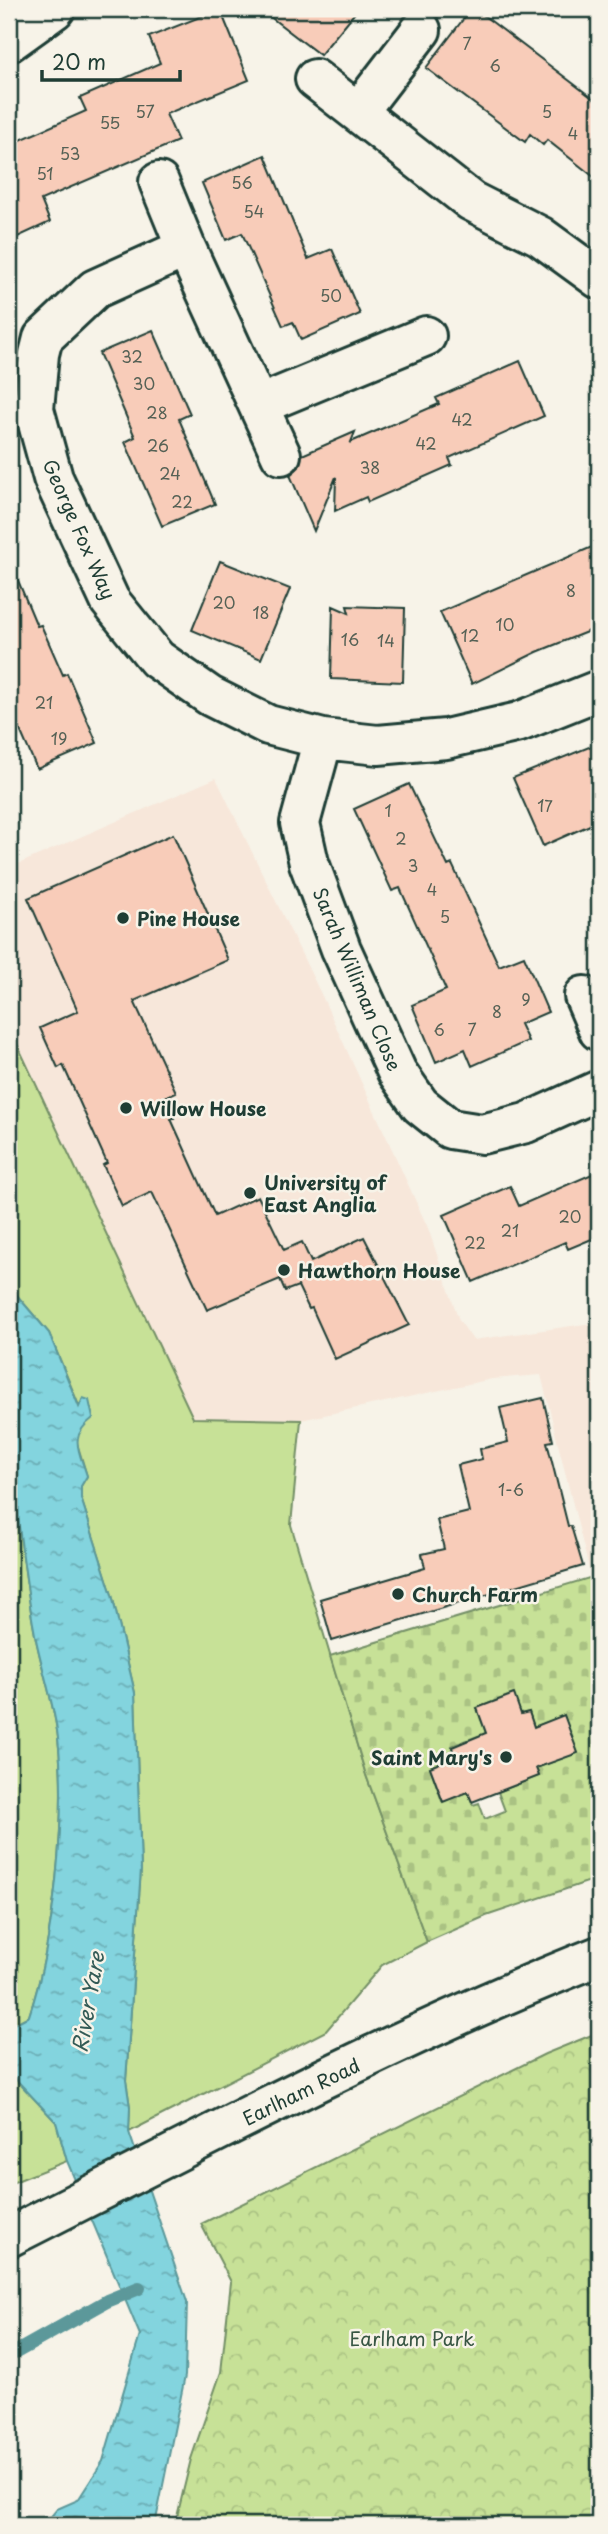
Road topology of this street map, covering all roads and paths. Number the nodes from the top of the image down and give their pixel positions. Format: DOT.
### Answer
graph roads {
  1 [pos="55,9"];
  2 [pos="421,30"];
  3 [pos="9,42"];
  4 [pos="315,79"];
  5 [pos="358,112"];
  6 [pos="159,181"];
  7 [pos="187,248"];
  8 [pos="599,279"];
  9 [pos="426,335"];
  10 [pos="259,405"];
  11 [pos="281,455"];
  12 [pos="599,690"];
  13 [pos="323,739"];
  14 [pos="584,996"];
  15 [pos="599,1031"];
  16 [pos="599,1090"];
  17 [pos="599,1956"];
  18 [pos="9,2237"];
  1 -- 3 [label="street"];
  2 -- 5 [label="street"];
  4 -- 5 [label="street"];
  5 -- 8 [label="street"];
  6 -- 7 [label="street"];
  7 -- 10 [label="street"];
  7 -- 13 [label="street, George Fox Way"];
  9 -- 10 [label="street"];
  10 -- 11 [label="street"];
  12 -- 13 [label="street, George Fox Way"];
  13 -- 16 [label="street, Sarah Williman Close"];
  14 -- 15 [label="street"];
  17 -- 18 [label="street, Earlham Road"];
}
